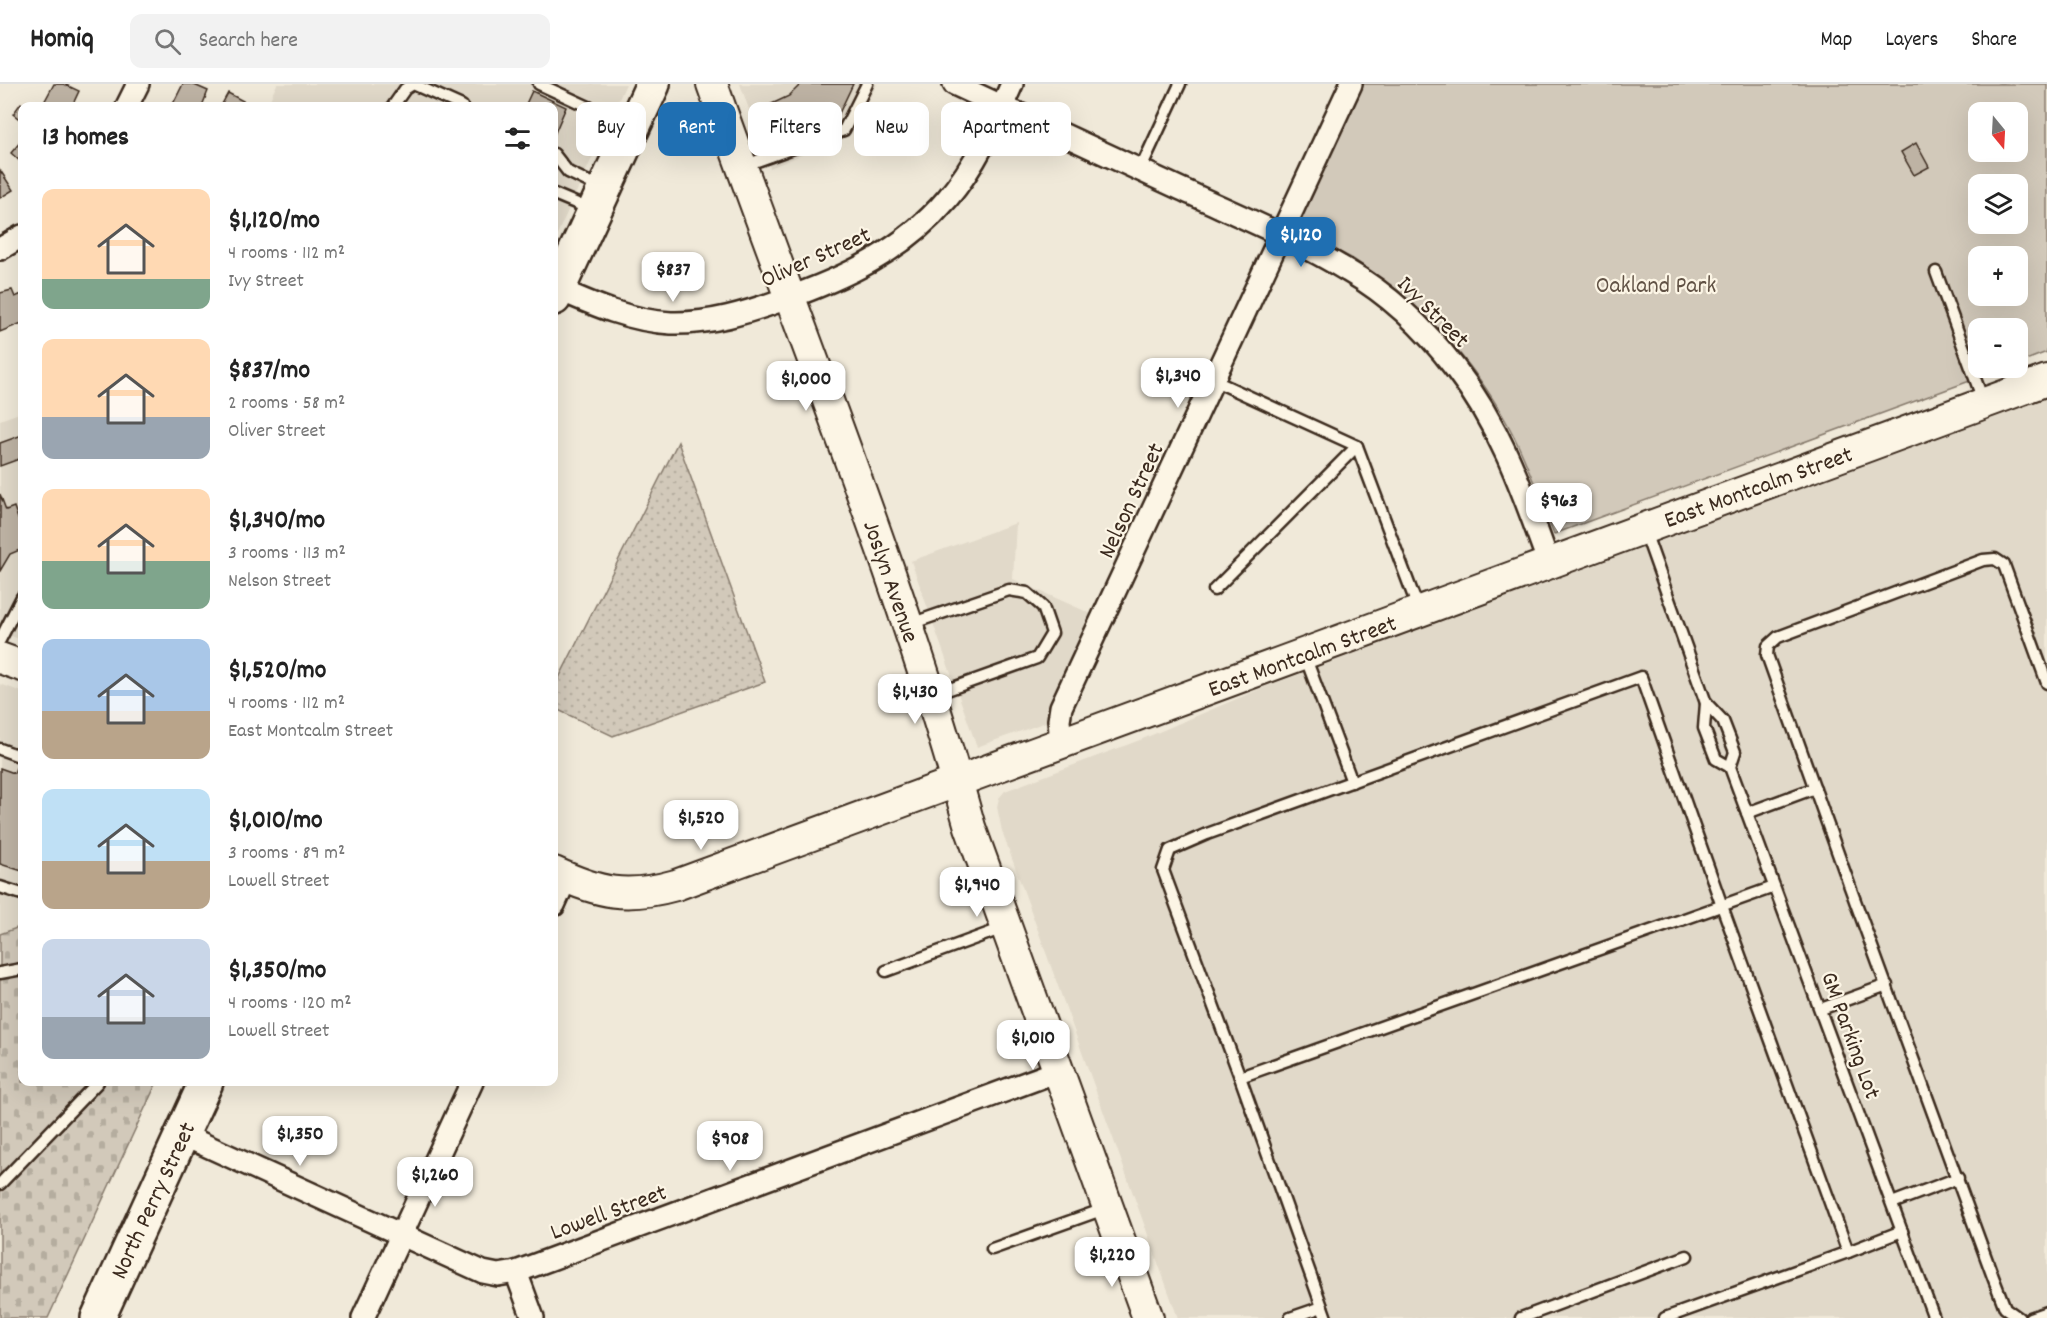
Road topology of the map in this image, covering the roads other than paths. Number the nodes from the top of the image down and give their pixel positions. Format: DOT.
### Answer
graph roads {
  1 [pos="138,84"];
  2 [pos="539,84"];
  3 [pos="653,84"];
  4 [pos="712,84"];
  5 [pos="867,84"];
  6 [pos="954,84"];
  7 [pos="1012,84"];
  8 [pos="1180,84"];
  9 [pos="1351,84"];
  10 [pos="562,89"];
  11 [pos="129,102"];
  12 [pos="396,102"];
  13 [pos="453,102"];
  14 [pos="586,102"];
  15 [pos="645,102"];
  16 [pos="993,102"];
  17 [pos="1004,102"];
  18 [pos="1071,138"];
  19 [pos="620,156"];
  20 [pos="976,156"];
  21 [pos="558,159"];
  22 [pos="742,167"];
  23 [pos="1140,170"];
  24 [pos="558,195"];
  25 [pos="599,200"];
  26 [pos="1280,236"];
  27 [pos="18,238"];
  28 [pos="0,249"];
  29 [pos="1936,272"];
  30 [pos="558,286"];
  31 [pos="558,293"];
  32 [pos="790,298"];
  33 [pos="1213,380"];
  34 [pos="2047,380"];
  35 [pos="1984,403"];
  36 [pos="1357,446"];
  37 [pos="1644,529"];
  38 [pos="1549,564"];
  39 [pos="1214,590"];
  40 [pos="18,605"];
  41 [pos="1419,612"];
  42 [pos="907,625"];
  43 [pos="0,640"];
  44 [pos="1304,654"];
  45 [pos="0,658"];
  46 [pos="18,665"];
  47 [pos="2047,683"];
  48 [pos="930,696"];
  49 [pos="1706,703"];
  50 [pos="1061,744"];
  51 [pos="0,749"];
  52 [pos="18,756"];
  53 [pos="1730,767"];
  54 [pos="958,782"];
  55 [pos="1352,782"];
  56 [pos="1815,788"];
  57 [pos="1747,813"];
  58 [pos="560,875"];
  59 [pos="0,886"];
  60 [pos="1774,887"];
  61 [pos="18,893"];
  62 [pos="1722,906"];
  63 [pos="1006,927"];
  64 [pos="18,970"];
  65 [pos="886,971"];
  66 [pos="0,973"];
  67 [pos="1887,985"];
  68 [pos="1821,1010"];
  69 [pos="1058,1071"];
  70 [pos="1240,1077"];
  71 [pos="94,1086"];
  72 [pos="204,1086"];
  73 [pos="470,1086"];
  74 [pos="183,1135"];
  75 [pos="1958,1178"];
  76 [pos="0,1184"];
  77 [pos="1892,1203"];
  78 [pos="1108,1207"];
  79 [pos="1902,1232"];
  80 [pos="401,1234"];
  81 [pos="992,1249"];
  82 [pos="1848,1252"];
  83 [pos="1688,1256"];
  84 [pos="516,1272"];
  85 [pos="1322,1306"];
  86 [pos="2047,1312"];
  87 [pos="98,1318"];
  88 [pos="363,1318"];
  89 [pos="533,1318"];
  90 [pos="1148,1318"];
  91 [pos="1290,1318"];
  92 [pos="1326,1318"];
  93 [pos="1521,1318"];
  94 [pos="1665,1318"];
  95 [pos="1934,1318"];
  96 [pos="2019,1318"];
  97 [pos="2030,1318"];
  1 -- 11 [label="street"];
  2 -- 10 [label="lane"];
  3 -- 15 [label="main road"];
  4 -- 22 [label="main road, Joslyn Avenue"];
  5 -- 22 [label="lane"];
  6 -- 16 [label="street, Ivy Street"];
  7 -- 17 [label="street, Oliver Street"];
  8 -- 23 [label="lane"];
  9 -- 26 [label="street, Nelson Street"];
  10 -- 14 [label="lane"];
  12 -- 13 [label="lane"];
  18 -- 23 [label="street, Ivy Street"];
  19 -- 25 [label="main road"];
  20 -- 32 [label="street, Oliver Street"];
  21 -- 25 [label="lane"];
  22 -- 32 [label="main road, Joslyn Avenue"];
  23 -- 26 [label="street, Ivy Street"];
  24 -- 25 [label="lane"];
  25 -- 30 [label="main road"];
  26 -- 33 [label="street, Nelson Street"];
  26 -- 38 [label="street, Ivy Street"];
  27 -- 28 [label="street"];
  29 -- 35 [label="lane"];
  31 -- 32 [label="street, Oliver Street"];
  32 -- 42 [label="main road, Joslyn Avenue"];
  33 -- 36 [label="lane"];
  33 -- 50 [label="street, Nelson Street"];
  34 -- 35 [label="main road, East Montcalm Street"];
  35 -- 37 [label="main road, East Montcalm Street"];
  36 -- 39 [label="lane"];
  36 -- 41 [label="lane"];
  37 -- 38 [label="main road, East Montcalm Street"];
  37 -- 49 [label="lane, GM Parking Lot"];
  38 -- 41 [label="main road, East Montcalm Street"];
  40 -- 43 [label="lane"];
  41 -- 44 [label="main road, East Montcalm Street"];
  42 -- 48 [label="main road, Joslyn Avenue"];
  42 -- 48 [label="lane"];
  44 -- 50 [label="main road, East Montcalm Street"];
  44 -- 55 [label="lane"];
  45 -- 46 [label="main road"];
  47 -- 56 [label="lane"];
  48 -- 54 [label="main road, Joslyn Avenue"];
  49 -- 53 [label="lane, GM Parking Lot"];
  49 -- 53 [label="lane, GM Parking Lot"];
  50 -- 54 [label="main road, East Montcalm Street"];
  51 -- 52 [label="lane"];
  53 -- 57 [label="lane, GM Parking Lot"];
  54 -- 58 [label="main road, East Montcalm Street"];
  54 -- 63 [label="main road, Joslyn Avenue"];
  55 -- 62 [label="lane"];
  55 -- 70 [label="lane"];
  56 -- 57 [label="lane"];
  56 -- 67 [label="lane"];
  57 -- 60 [label="lane, GM Parking Lot"];
  59 -- 61 [label="lane"];
  60 -- 62 [label="lane"];
  60 -- 68 [label="lane, GM Parking Lot"];
  62 -- 70 [label="lane"];
  62 -- 82 [label="lane"];
  63 -- 65 [label="lane"];
  63 -- 69 [label="main road, Joslyn Avenue"];
  64 -- 66 [label="lane"];
  67 -- 68 [label="lane"];
  67 -- 75 [label="lane"];
  68 -- 77 [label="lane, GM Parking Lot"];
  69 -- 78 [label="main road, Joslyn Avenue"];
  69 -- 84 [label="street, Lowell Street"];
  70 -- 85 [label="lane"];
  71 -- 76 [label="lane"];
  72 -- 74 [label="main road, North Perry Street"];
  73 -- 80 [label="street"];
  74 -- 80 [label="street, Lowell Street"];
  74 -- 87 [label="main road, North Perry Street"];
  75 -- 77 [label="lane"];
  75 -- 96 [label="lane"];
  77 -- 79 [label="lane, GM Parking Lot"];
  78 -- 81 [label="lane"];
  78 -- 90 [label="main road, Joslyn Avenue"];
  79 -- 82 [label="lane"];
  79 -- 95 [label="lane, GM Parking Lot"];
  80 -- 84 [label="street, Lowell Street"];
  80 -- 88 [label="street"];
  82 -- 94 [label="lane"];
  83 -- 93 [label="lane"];
  84 -- 89 [label="street"];
  85 -- 91 [label="lane"];
  85 -- 92 [label="lane"];
  86 -- 97 [label="lane"];
}
